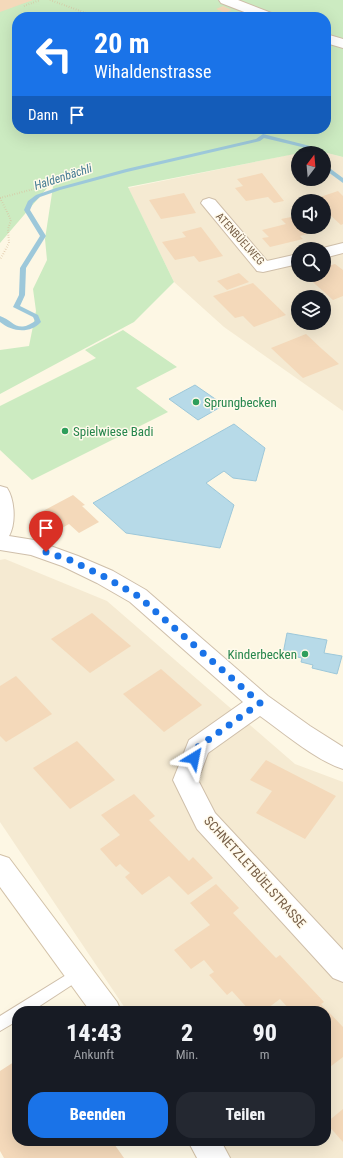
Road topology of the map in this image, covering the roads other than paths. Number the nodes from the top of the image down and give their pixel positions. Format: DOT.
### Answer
graph roads {
  1 [pos="226,0"];
  2 [pos="256,12"];
  3 [pos="331,40"];
  4 [pos="343,44"];
  5 [pos="209,203"];
  6 [pos="343,248"];
  7 [pos="331,251"];
  8 [pos="291,261"];
  9 [pos="0,493"];
  10 [pos="0,534"];
  11 [pos="0,542"];
  12 [pos="260,703"];
  13 [pos="343,758"];
  14 [pos="0,866"];
  15 [pos="343,969"];
  16 [pos="79,973"];
  17 [pos="28,1006"];
  18 [pos="103,1006"];
  19 [pos="12,1016"];
  20 [pos="0,1024"];
  21 [pos="207,1146"];
  22 [pos="215,1158"];
  1 -- 2 [label="street"];
  3 -- 4 [label="street"];
  5 -- 8 [label="street, ATENBÜELWEG"];
  6 -- 7 [label="street"];
  9 -- 10 [label="street"];
  11 -- 12 [label="street"];
  12 -- 13 [label="street"];
  12 -- 15 [label="street, SCHNETZLETBÜELSTRASSE"];
  14 -- 16 [label="street"];
  16 -- 17 [label="lane"];
  16 -- 18 [label="street"];
  19 -- 20 [label="lane"];
  21 -- 22 [label="street"];
}
